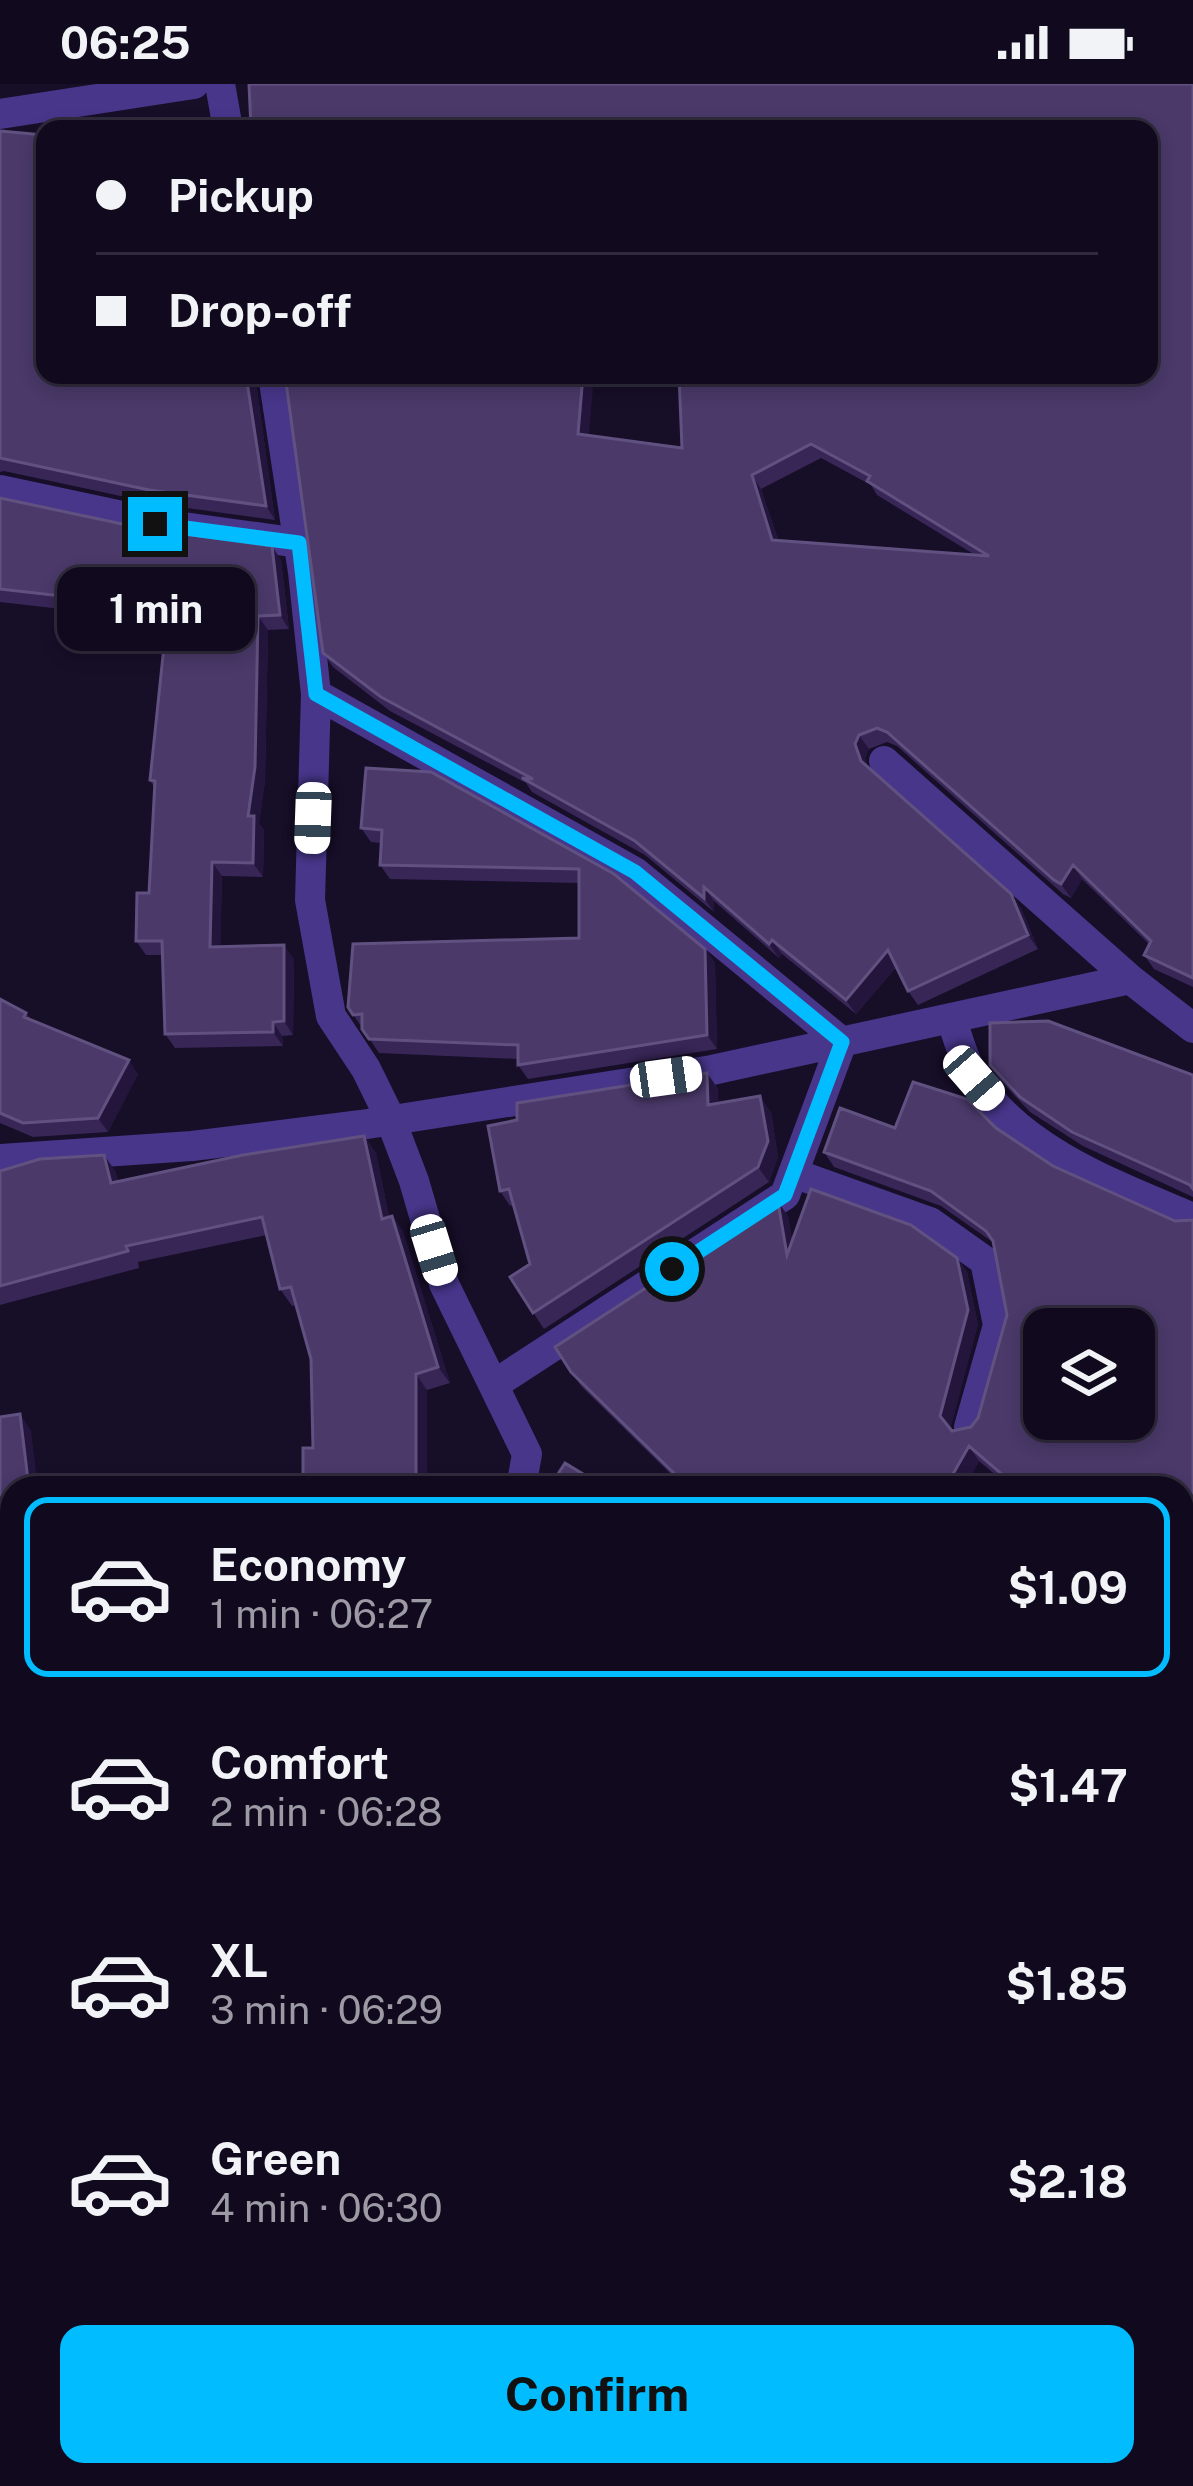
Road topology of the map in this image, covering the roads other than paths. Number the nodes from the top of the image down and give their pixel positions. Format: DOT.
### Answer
graph roads {
  1 [pos="194,84"];
  2 [pos="220,84"];
  3 [pos="0,114"];
  4 [pos="226,120"];
  5 [pos="274,384"];
  6 [pos="0,490"];
  7 [pos="299,543"];
  8 [pos="316,694"];
  9 [pos="884,760"];
  10 [pos="1130,979"];
  11 [pos="951,1018"];
  12 [pos="1193,1028"];
  13 [pos="842,1042"];
  14 [pos="390,1118"];
  15 [pos="0,1160"];
  16 [pos="793,1173"];
  17 [pos="1193,1218"];
  18 [pos="495,1384"];
  19 [pos="969,1427"];
  20 [pos="523,1476"];
  1 -- 3 [label="street"];
  2 -- 4 [label="street"];
  5 -- 7 [label="street"];
  6 -- 7 [label="street"];
  7 -- 8 [label="street"];
  8 -- 13 [label="street"];
  8 -- 14 [label="street"];
  9 -- 10 [label="street"];
  10 -- 11 [label="street"];
  10 -- 12 [label="street"];
  11 -- 13 [label="street"];
  11 -- 17 [label="street"];
  13 -- 14 [label="street"];
  13 -- 16 [label="street"];
  14 -- 15 [label="street"];
  14 -- 18 [label="street"];
  16 -- 18 [label="street"];
  16 -- 19 [label="street"];
  18 -- 20 [label="street"];
}
